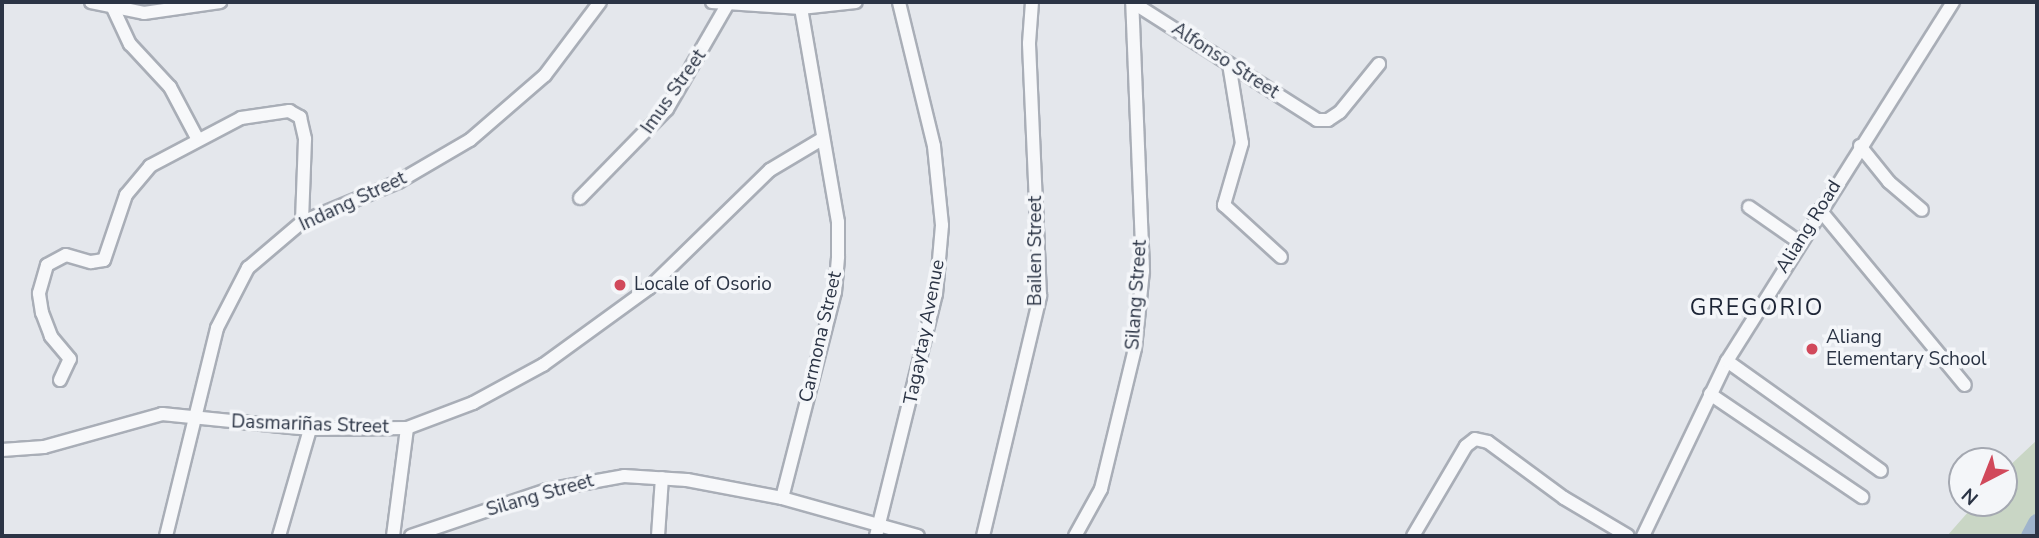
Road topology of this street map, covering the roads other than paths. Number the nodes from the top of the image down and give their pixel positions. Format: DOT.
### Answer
graph roads {
  1 [pos="91,2"];
  2 [pos="220,2"];
  3 [pos="600,2"];
  4 [pos="712,2"];
  5 [pos="856,2"];
  6 [pos="899,2"];
  7 [pos="1032,2"];
  8 [pos="1132,2"];
  9 [pos="1952,2"];
  10 [pos="727,5"];
  11 [pos="113,8"];
  12 [pos="801,8"];
  13 [pos="1229,64"];
  14 [pos="1379,64"];
  15 [pos="197,138"];
  16 [pos="822,139"];
  17 [pos="1860,146"];
  18 [pos="580,198"];
  19 [pos="1749,207"];
  20 [pos="1819,210"];
  21 [pos="1922,210"];
  22 [pos="302,222"];
  23 [pos="1799,242"];
  24 [pos="1281,257"];
  25 [pos="1727,361"];
  26 [pos="60,380"];
  27 [pos="1965,385"];
  28 [pos="1710,394"];
  29 [pos="193,419"];
  30 [pos="407,428"];
  31 [pos="310,429"];
  32 [pos="2,450"];
  33 [pos="1881,471"];
  34 [pos="662,478"];
  35 [pos="1862,497"];
  36 [pos="782,498"];
  37 [pos="878,531"];
  38 [pos="166,536"];
  39 [pos="279,536"];
  40 [pos="393,536"];
  41 [pos="411,536"];
  42 [pos="658,536"];
  43 [pos="918,536"];
  44 [pos="983,536"];
  45 [pos="1075,536"];
  46 [pos="1413,536"];
  47 [pos="1628,536"];
  48 [pos="1643,536"];
  1 -- 11 [label="street"];
  2 -- 11 [label="street"];
  3 -- 22 [label="street, Indang Street"];
  4 -- 10 [label="street"];
  5 -- 12 [label="street"];
  6 -- 37 [label="street, Tagaytay Avenue"];
  7 -- 44 [label="street, Bailen Street"];
  8 -- 13 [label="street, Alfonso Street"];
  8 -- 45 [label="street, Silang Street"];
  9 -- 17 [label="street, Aliang Road"];
  10 -- 12 [label="street"];
  10 -- 18 [label="street, Imus Street"];
  11 -- 15 [label="street"];
  12 -- 16 [label="street, Carmona Street"];
  13 -- 14 [label="street, Alfonso Street"];
  13 -- 24 [label="street"];
  15 -- 22 [label="street"];
  15 -- 26 [label="street"];
  16 -- 30 [label="street, Dasmariñas Street"];
  16 -- 36 [label="street, Carmona Street"];
  17 -- 20 [label="street, Aliang Road"];
  17 -- 21 [label="street"];
  19 -- 23 [label="street"];
  20 -- 23 [label="street, Aliang Road"];
  20 -- 27 [label="street"];
  22 -- 29 [label="street, Indang Street"];
  23 -- 25 [label="street, Aliang Road"];
  25 -- 28 [label="street, Aliang Road"];
  25 -- 33 [label="street"];
  28 -- 35 [label="street"];
  28 -- 48 [label="street, Aliang Road"];
  29 -- 31 [label="street, Dasmariñas Street"];
  29 -- 32 [label="street, Dasmariñas Street"];
  29 -- 38 [label="street, Indang Street"];
  30 -- 31 [label="street, Dasmariñas Street"];
  30 -- 40 [label="street"];
  31 -- 39 [label="street"];
  34 -- 36 [label="street, Silang Street"];
  34 -- 41 [label="street, Silang Street"];
  34 -- 42 [label="street"];
  36 -- 37 [label="street, Silang Street"];
  37 -- 43 [label="street, Silang Street"];
  46 -- 47 [label="street"];
}
